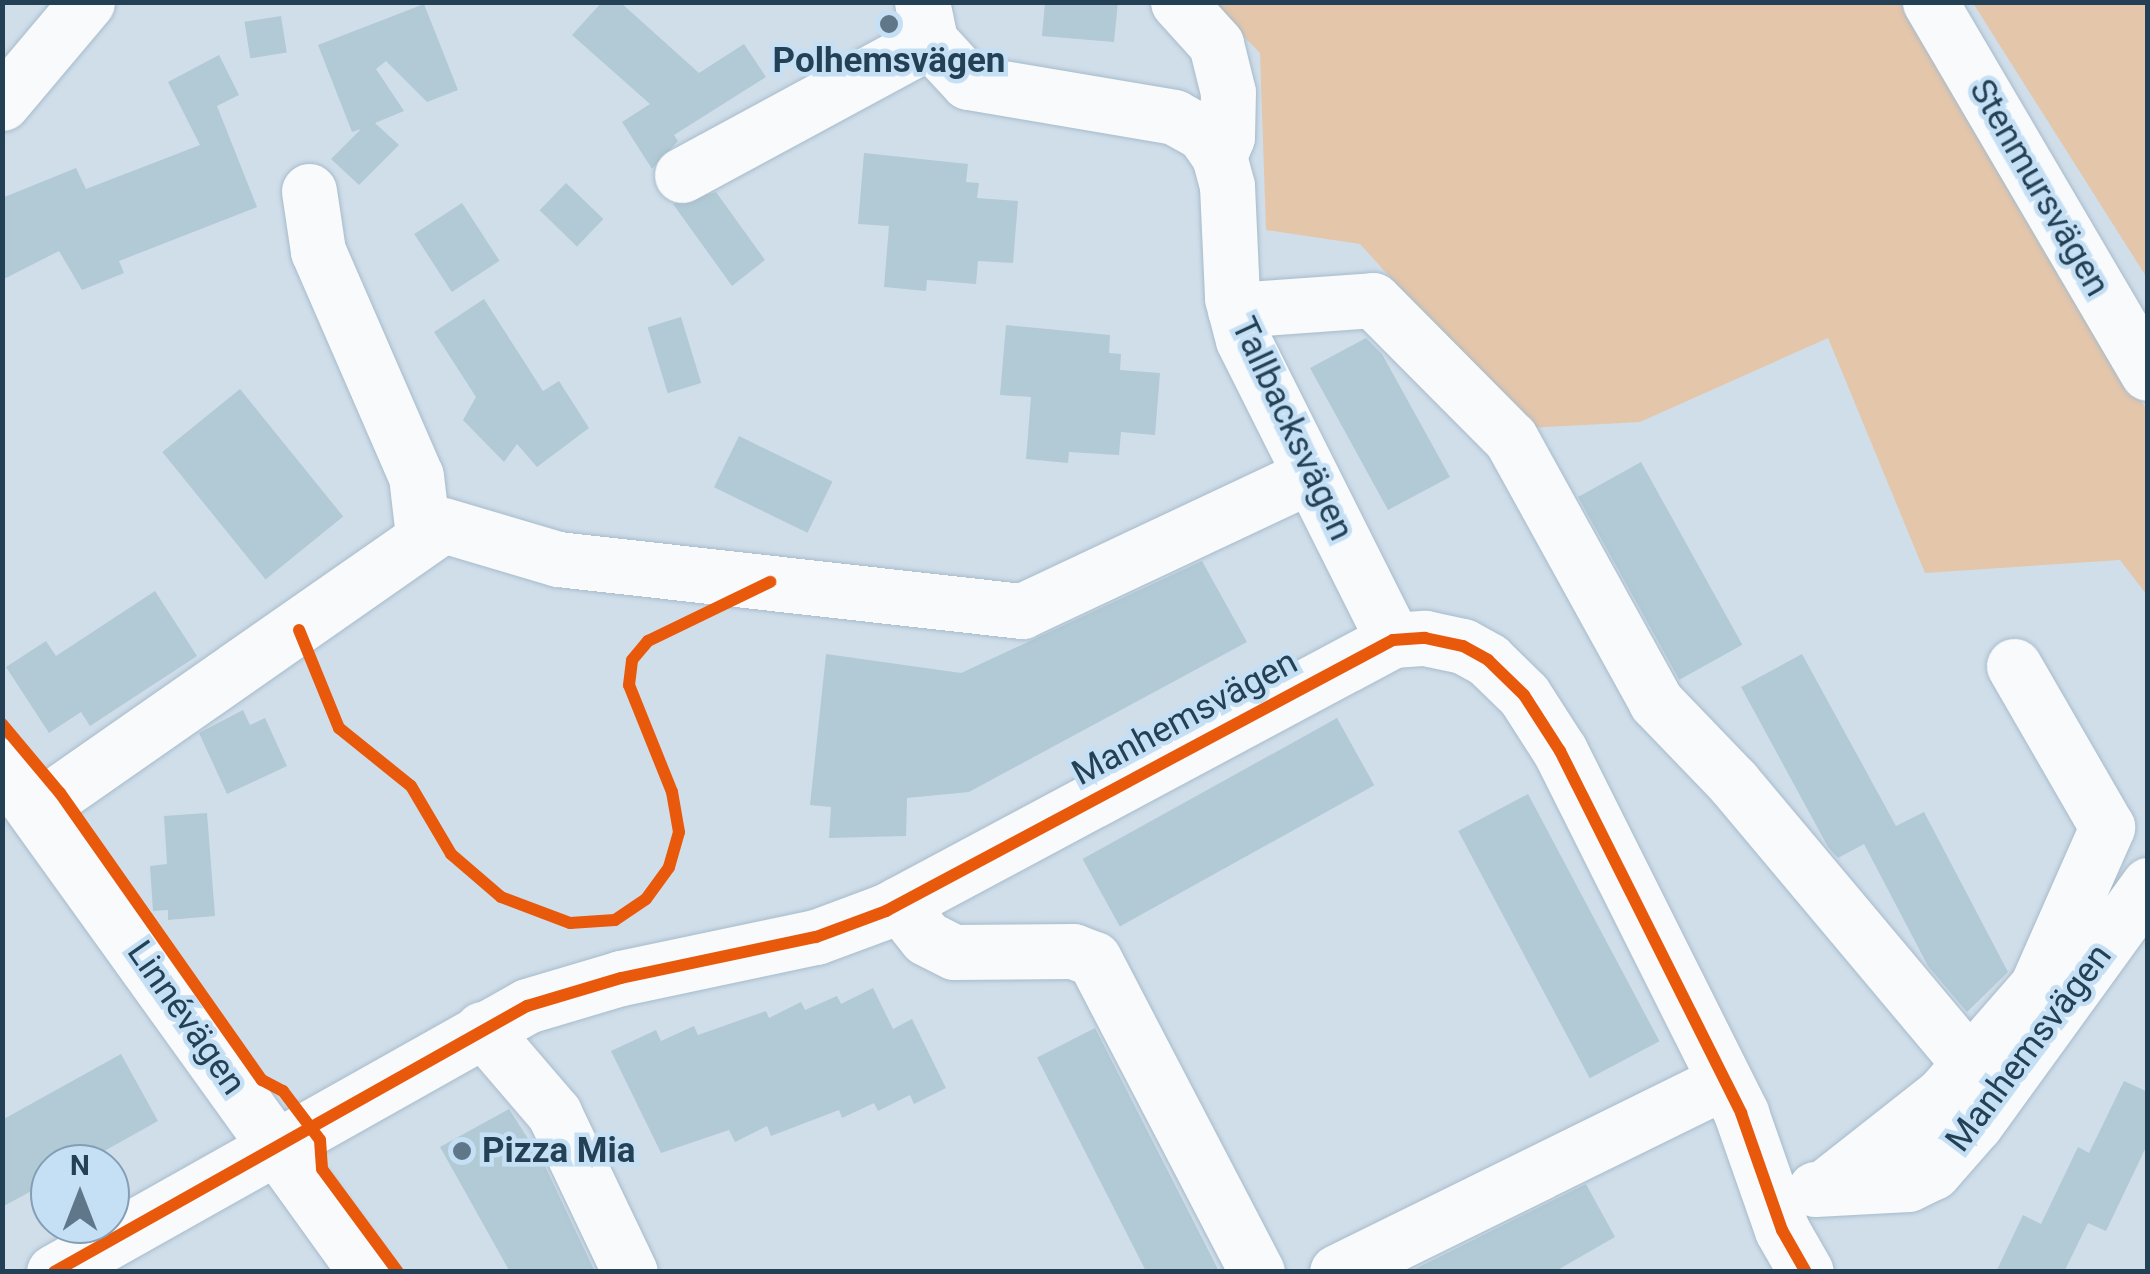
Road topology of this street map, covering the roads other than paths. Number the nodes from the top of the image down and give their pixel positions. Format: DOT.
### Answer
graph roads {
  1 [pos="87,2"];
  2 [pos="1178,2"];
  3 [pos="1930,2"];
  4 [pos="926,22"];
  5 [pos="2,103"];
  6 [pos="1219,156"];
  7 [pos="682,175"];
  8 [pos="309,191"];
  9 [pos="1235,310"];
  10 [pos="2148,373"];
  11 [pos="1309,476"];
  12 [pos="422,536"];
  13 [pos="1392,640"];
  14 [pos="2014,666"];
  15 [pos="2,766"];
  16 [pos="36,810"];
  17 [pos="2148,885"];
  18 [pos="899,904"];
  19 [pos="482,1028"];
  20 [pos="1970,1064"];
  21 [pos="1725,1081"];
  22 [pos="276,1146"];
  23 [pos="1791,1232"];
  24 [pos="54,1272"];
  25 [pos="366,1272"];
  26 [pos="630,1272"];
  27 [pos="1257,1272"];
  28 [pos="1337,1272"];
  1 -- 5 [label="street"];
  2 -- 6 [label="street"];
  3 -- 10 [label="street, Stenmursvägen"];
  4 -- 6 [label="street"];
  4 -- 7 [label="street"];
  6 -- 9 [label="street, Tallbacksvägen"];
  8 -- 12 [label="street"];
  9 -- 11 [label="street, Tallbacksvägen"];
  9 -- 20 [label="street"];
  11 -- 12 [label="street"];
  11 -- 13 [label="street, Tallbacksvägen"];
  12 -- 16 [label="street"];
  13 -- 18 [label="street, Manhemsvägen"];
  13 -- 21 [label="street"];
  14 -- 20 [label="street"];
  15 -- 16 [label="street, Linnévägen"];
  16 -- 22 [label="street, Linnévägen"];
  17 -- 23 [label="street, Manhemsvägen"];
  18 -- 19 [label="street, Manhemsvägen"];
  18 -- 27 [label="street"];
  19 -- 22 [label="street, Manhemsvägen"];
  19 -- 26 [label="street"];
  20 -- 23 [label="street"];
  21 -- 23 [label="street"];
  21 -- 28 [label="street"];
  22 -- 24 [label="street, Manhemsvägen"];
  22 -- 25 [label="street, Linnévägen"];
}
